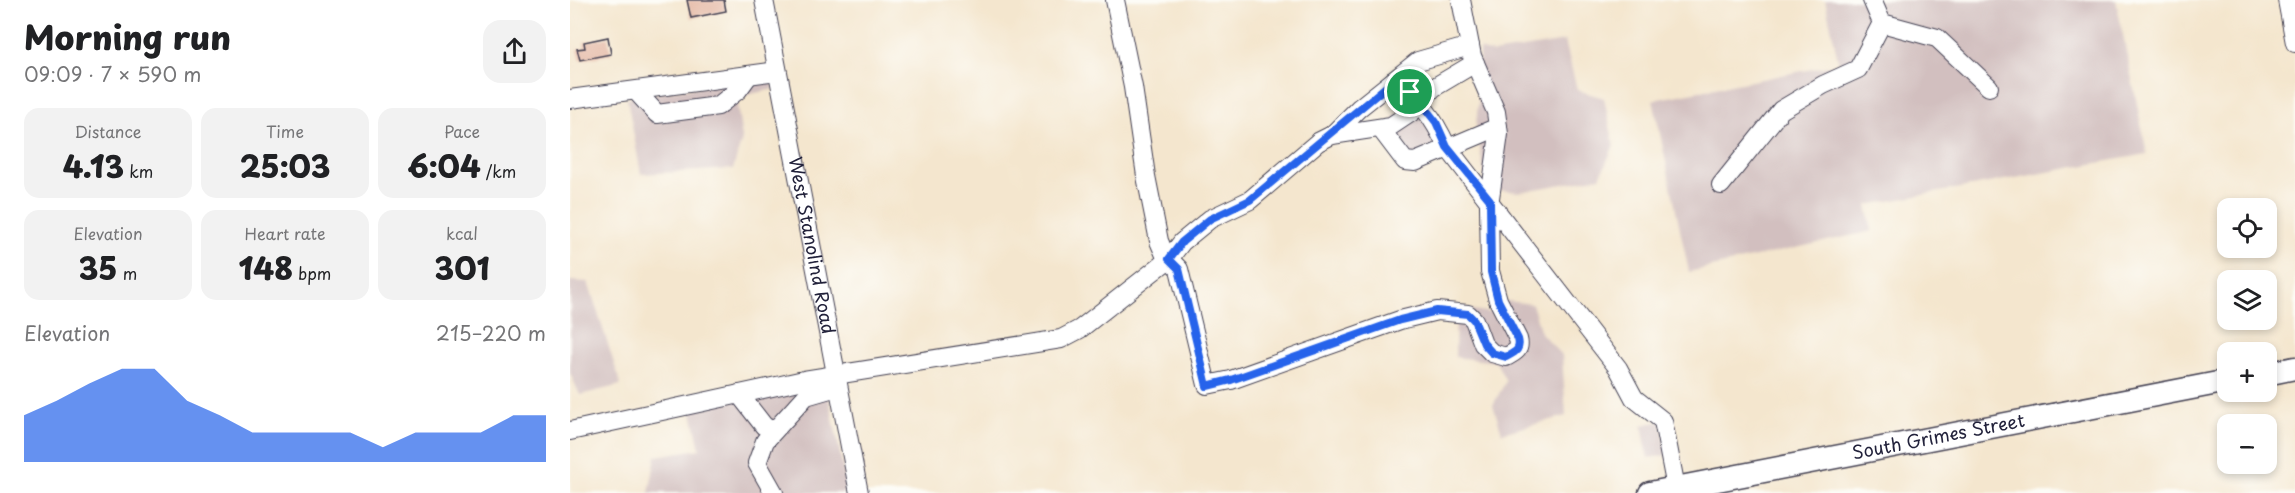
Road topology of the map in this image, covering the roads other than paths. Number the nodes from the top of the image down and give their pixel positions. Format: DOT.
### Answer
graph roads {
  1 [pos="764,0"];
  2 [pos="1115,0"];
  3 [pos="1461,0"];
  4 [pos="1872,0"];
  5 [pos="2287,0"];
  6 [pos="1882,23"];
  7 [pos="2295,43"];
  8 [pos="1472,54"];
  9 [pos="777,70"];
  10 [pos="749,75"];
  11 [pos="1393,81"];
  12 [pos="1989,87"];
  13 [pos="636,91"];
  14 [pos="570,99"];
  15 [pos="1420,102"];
  16 [pos="1498,127"];
  17 [pos="1380,128"];
  18 [pos="1332,135"];
  19 [pos="1447,147"];
  20 [pos="1721,185"];
  21 [pos="1490,200"];
  22 [pos="1169,259"];
  23 [pos="2295,368"];
  24 [pos="2277,372"];
  25 [pos="836,381"];
  26 [pos="2217,383"];
  27 [pos="739,394"];
  28 [pos="570,431"];
  29 [pos="773,431"];
  30 [pos="1676,488"];
  31 [pos="774,493"];
  32 [pos="859,493"];
  33 [pos="1650,493"];
  1 -- 9 [label="street, West Stanolind Road"];
  2 -- 22 [label="street"];
  3 -- 8 [label="street"];
  4 -- 6 [label="street"];
  5 -- 7 [label="street"];
  6 -- 12 [label="street"];
  6 -- 20 [label="street"];
  8 -- 11 [label="street"];
  8 -- 15 [label="street"];
  8 -- 16 [label="street"];
  9 -- 10 [label="street"];
  9 -- 25 [label="street, West Stanolind Road"];
  10 -- 13 [label="street"];
  10 -- 13 [label="street"];
  11 -- 15 [label="street"];
  11 -- 18 [label="street"];
  13 -- 14 [label="street"];
  15 -- 17 [label="street"];
  15 -- 19 [label="street"];
  16 -- 19 [label="street"];
  16 -- 21 [label="street"];
  17 -- 18 [label="street"];
  17 -- 19 [label="street"];
  18 -- 22 [label="street"];
  19 -- 21 [label="street"];
  21 -- 22 [label="street"];
  21 -- 30 [label="street"];
  22 -- 25 [label="street"];
  23 -- 24 [label="main road"];
  25 -- 27 [label="street"];
  25 -- 29 [label="street"];
  25 -- 32 [label="street, West Stanolind Road"];
  26 -- 30 [label="main road, South Grimes Street"];
  27 -- 28 [label="street"];
  27 -- 29 [label="street"];
  29 -- 31 [label="street"];
  30 -- 33 [label="main road, South Grimes Street"];
}
